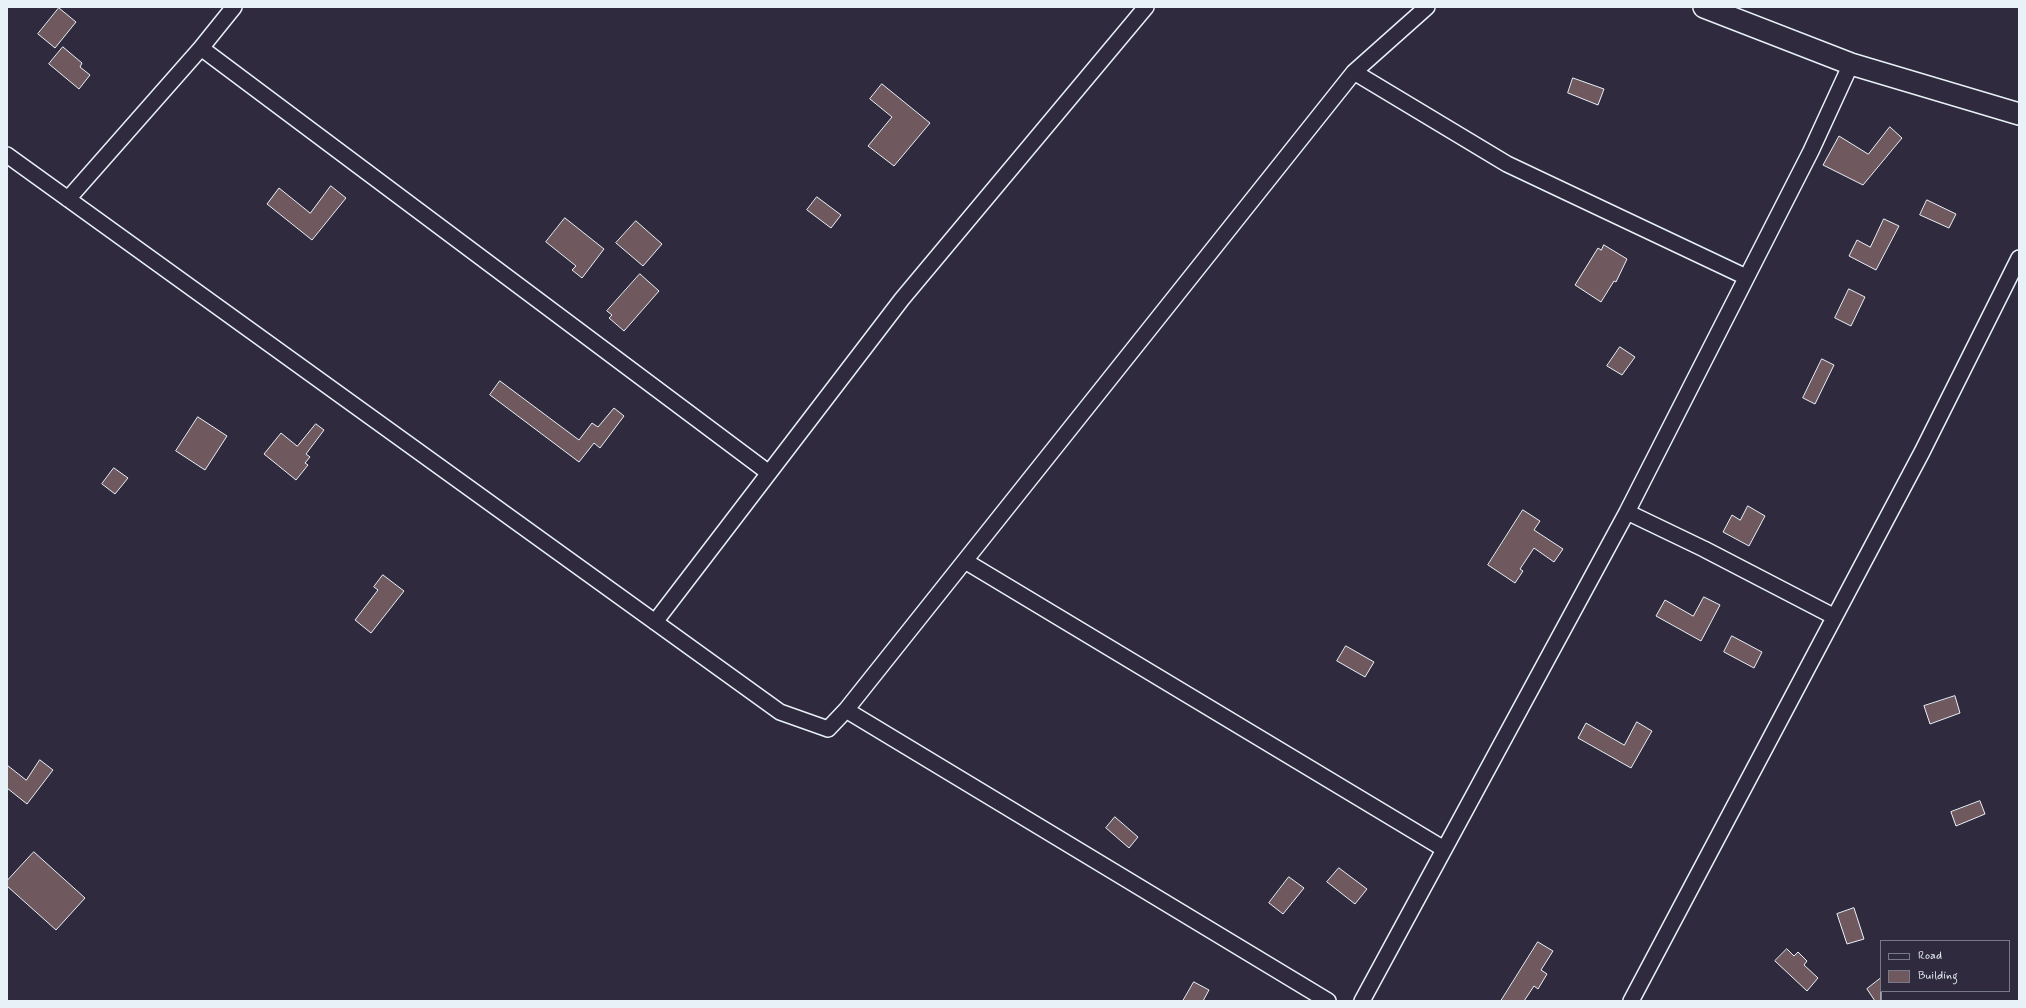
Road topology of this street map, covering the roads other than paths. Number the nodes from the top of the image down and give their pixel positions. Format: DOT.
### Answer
graph roads {
  1 [pos="234,7"];
  2 [pos="1146,7"];
  3 [pos="1427,7"];
  4 [pos="1704,7"];
  5 [pos="1729,11"];
  6 [pos="201,48"];
  7 [pos="1850,64"];
  8 [pos="1354,72"];
  9 [pos="2019,114"];
  10 [pos="7,155"];
  11 [pos="68,199"];
  12 [pos="2018,261"];
  13 [pos="1746,277"];
  14 [pos="769,473"];
  15 [pos="1627,512"];
  16 [pos="965,561"];
  17 [pos="1833,616"];
  18 [pos="654,622"];
  19 [pos="846,710"];
  20 [pos="1444,849"];
  21 [pos="1328,1001"];
  22 [pos="1362,1001"];
  23 [pos="1631,1001"];
  1 -- 6 [label="street"];
  2 -- 14 [label="street"];
  3 -- 8 [label="street"];
  4 -- 5 [label="street"];
  5 -- 7 [label="street"];
  6 -- 11 [label="street"];
  6 -- 14 [label="street"];
  7 -- 9 [label="street"];
  7 -- 13 [label="street"];
  8 -- 13 [label="street"];
  8 -- 16 [label="street"];
  10 -- 11 [label="street"];
  11 -- 18 [label="street"];
  12 -- 17 [label="street"];
  13 -- 15 [label="street"];
  14 -- 18 [label="street"];
  15 -- 17 [label="street"];
  15 -- 20 [label="street"];
  16 -- 19 [label="street"];
  16 -- 20 [label="street"];
  17 -- 23 [label="street"];
  18 -- 19 [label="street"];
  19 -- 21 [label="street"];
  20 -- 22 [label="street"];
}
